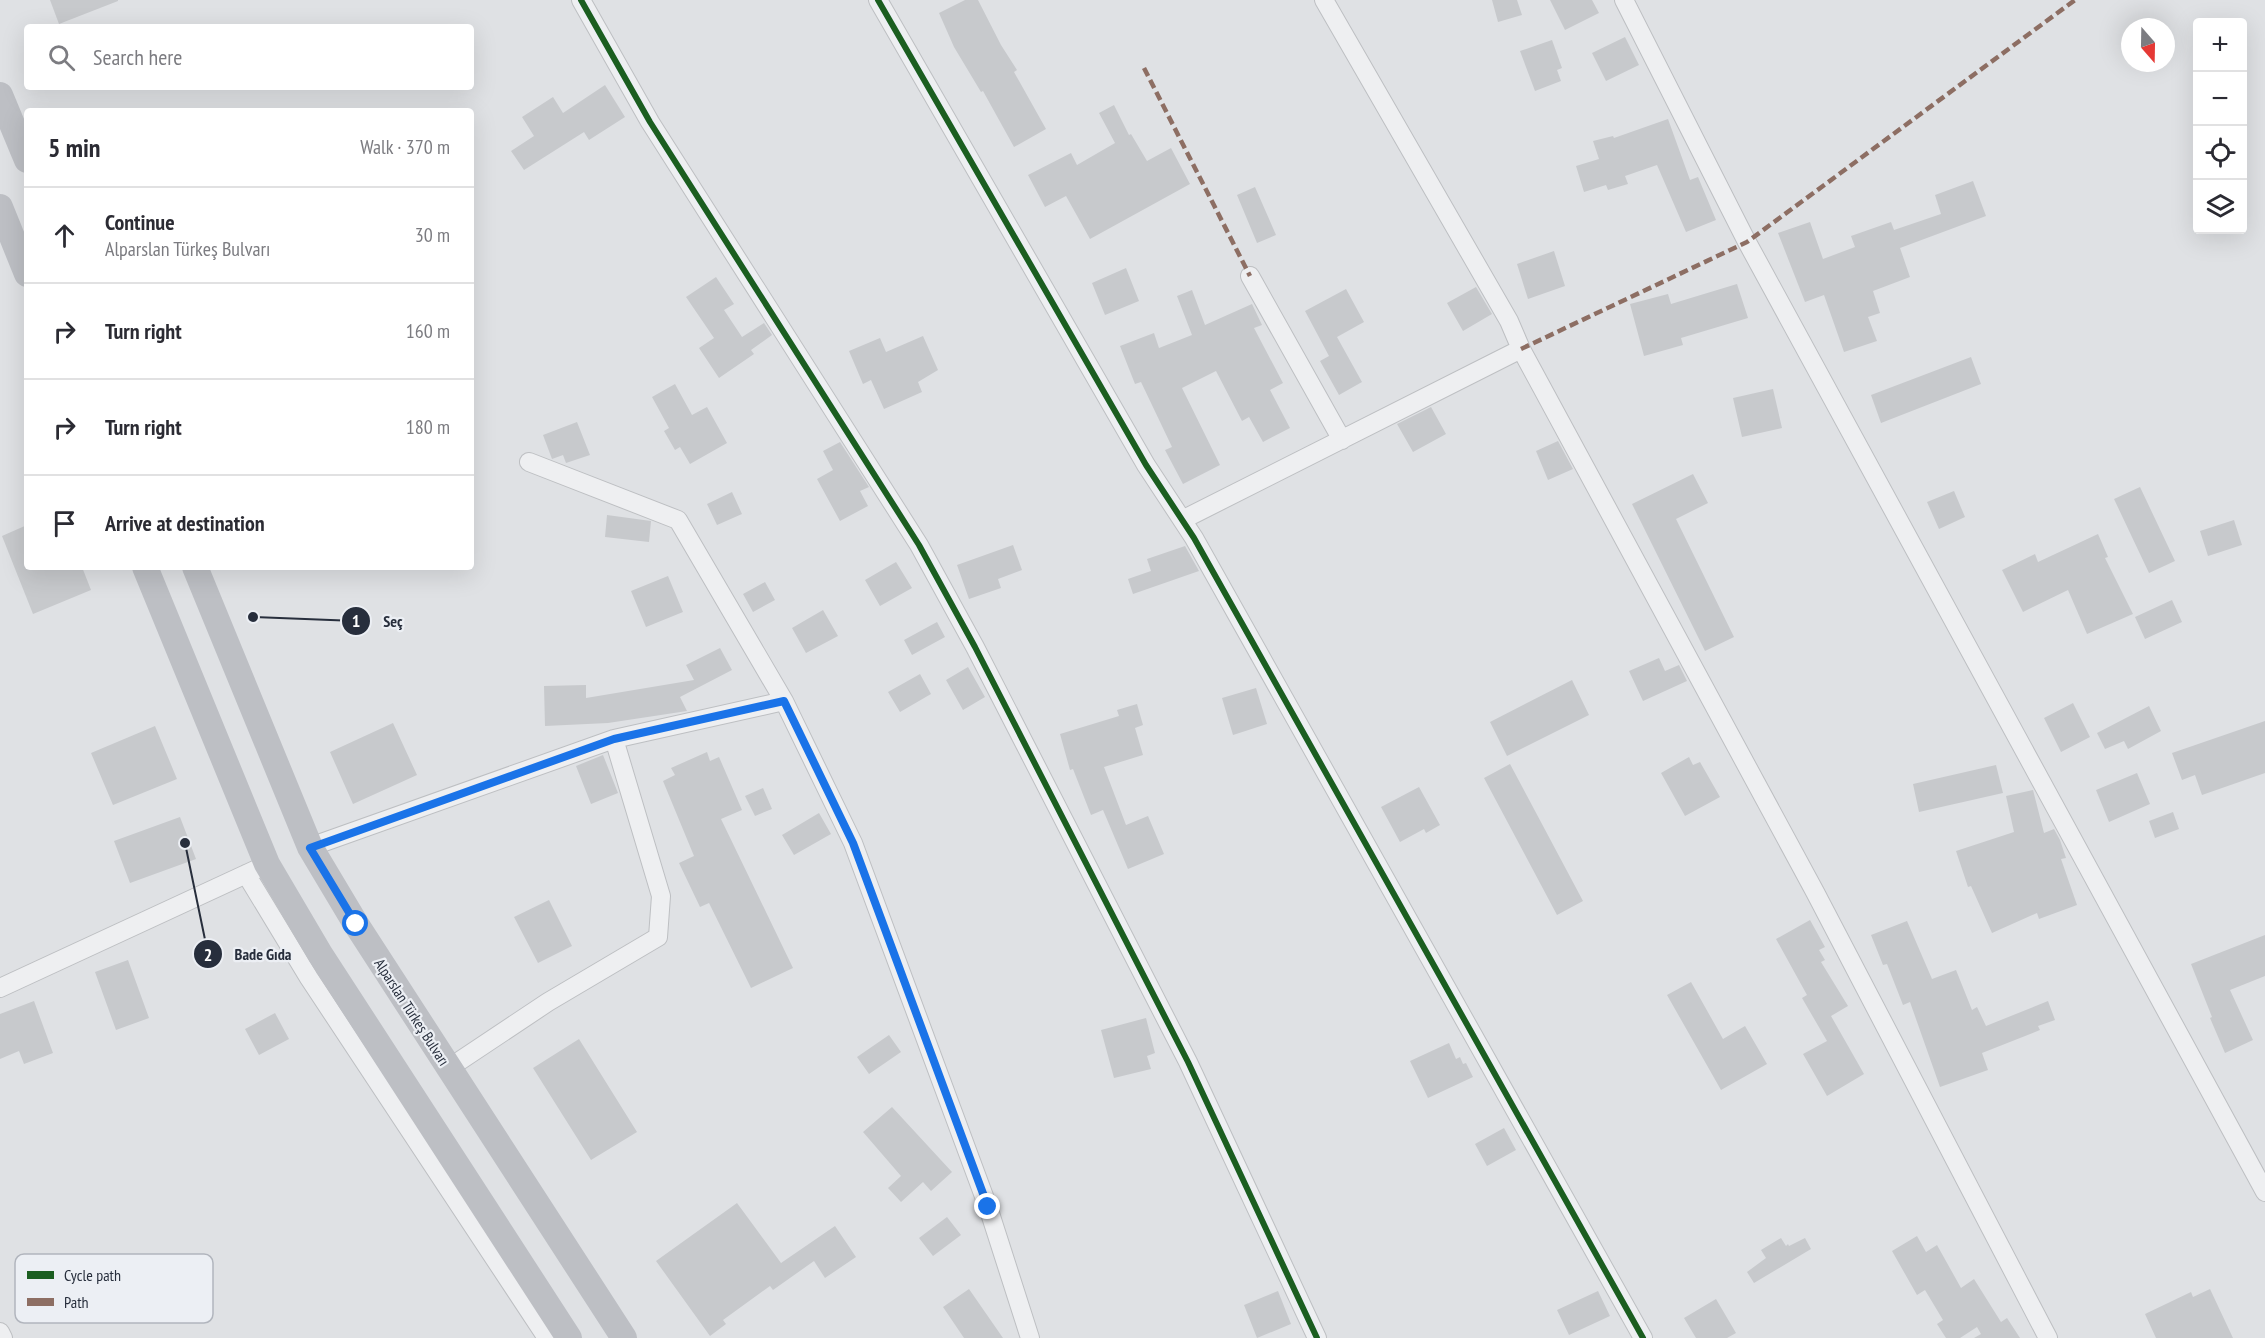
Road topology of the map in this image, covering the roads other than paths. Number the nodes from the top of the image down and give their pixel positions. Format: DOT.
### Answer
graph roads {
  1 [pos="581,0"];
  2 [pos="878,0"];
  3 [pos="1324,0"];
  4 [pos="1624,0"];
  5 [pos="0,95"];
  6 [pos="24,153"];
  7 [pos="0,207"];
  8 [pos="24,267"];
  9 [pos="1250,276"];
  10 [pos="1521,349"];
  11 [pos="1342,440"];
  12 [pos="529,462"];
  13 [pos="1182,520"];
  14 [pos="146,570"];
  15 [pos="196,570"];
  16 [pos="784,701"];
  17 [pos="614,739"];
  18 [pos="310,848"];
  19 [pos="256,869"];
  20 [pos="0,988"];
  21 [pos="449,1068"];
  22 [pos="2265,1192"];
  23 [pos="0,1332"];
  24 [pos="3,1338"];
  25 [pos="547,1338"];
  26 [pos="569,1338"];
  27 [pos="624,1338"];
  28 [pos="1030,1338"];
  29 [pos="1317,1338"];
  30 [pos="1643,1338"];
  31 [pos="2048,1338"];
  1 -- 29 [label="street"];
  2 -- 13 [label="street"];
  3 -- 10 [label="street"];
  4 -- 22 [label="street"];
  5 -- 6 [label="main road"];
  7 -- 8 [label="main road"];
  9 -- 11 [label="street"];
  10 -- 11 [label="street"];
  10 -- 31 [label="street"];
  11 -- 13 [label="street"];
  12 -- 16 [label="street"];
  13 -- 30 [label="street"];
  14 -- 19 [label="main road"];
  15 -- 18 [label="main road, Alparslan Türkeş Bulvarı"];
  16 -- 17 [label="street"];
  16 -- 28 [label="street"];
  17 -- 18 [label="street"];
  17 -- 21 [label="street"];
  18 -- 21 [label="main road, Alparslan Türkeş Bulvarı"];
  19 -- 20 [label="street"];
  19 -- 25 [label="street"];
  19 -- 26 [label="main road"];
  21 -- 27 [label="main road, Alparslan Türkeş Bulvarı"];
  23 -- 24 [label="street"];
}
